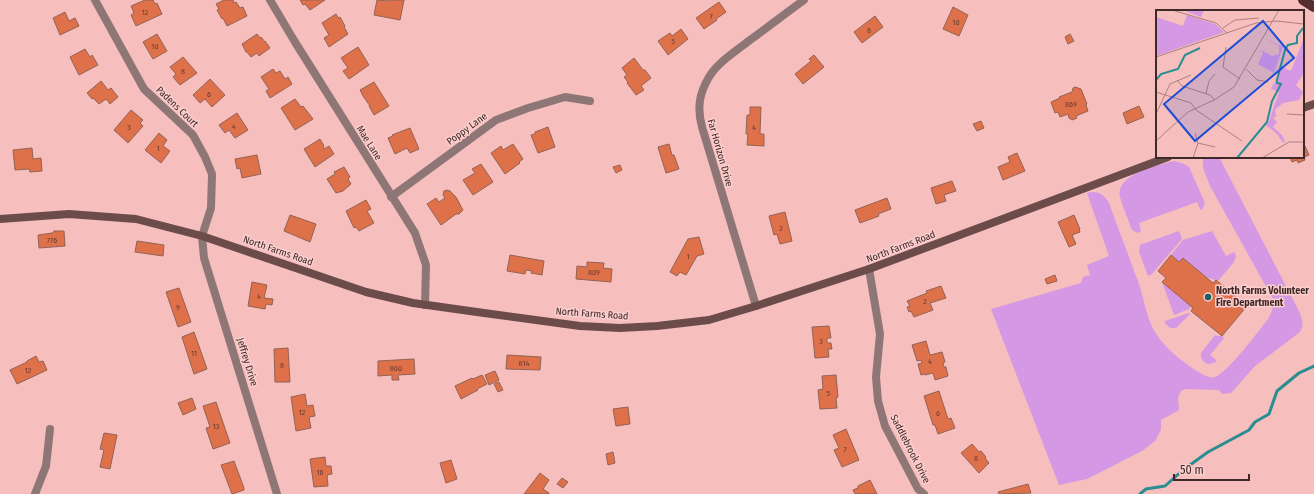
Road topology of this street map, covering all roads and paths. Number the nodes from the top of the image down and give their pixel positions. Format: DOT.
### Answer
graph roads {
  1 [pos="95,0"];
  2 [pos="270,0"];
  3 [pos="804,0"];
  4 [pos="1303,0"];
  5 [pos="1314,7"];
  6 [pos="590,101"];
  7 [pos="1314,104"];
  8 [pos="1304,108"];
  9 [pos="1165,158"];
  10 [pos="392,197"];
  11 [pos="0,219"];
  12 [pos="202,236"];
  13 [pos="869,269"];
  14 [pos="425,305"];
  15 [pos="756,306"];
  16 [pos="50,429"];
  17 [pos="35,494"];
  18 [pos="277,494"];
  19 [pos="924,494"];
  1 -- 12 [label="street, Padens Court"];
  2 -- 10 [label="street, Mae Lane"];
  3 -- 15 [label="street, Far Horizon Drive"];
  4 -- 5 [label="main road"];
  6 -- 10 [label="street, Poppy Lane"];
  7 -- 8 [label="main road"];
  9 -- 13 [label="main road, North Farms Road"];
  10 -- 14 [label="street, Mae Lane"];
  11 -- 12 [label="main road, North Farms Road"];
  12 -- 14 [label="main road, North Farms Road"];
  12 -- 18 [label="street, Jeffrey Drive"];
  13 -- 15 [label="main road, North Farms Road"];
  13 -- 19 [label="street, Saddlebrook Drive"];
  14 -- 15 [label="main road, North Farms Road"];
  16 -- 17 [label="street"];
}
